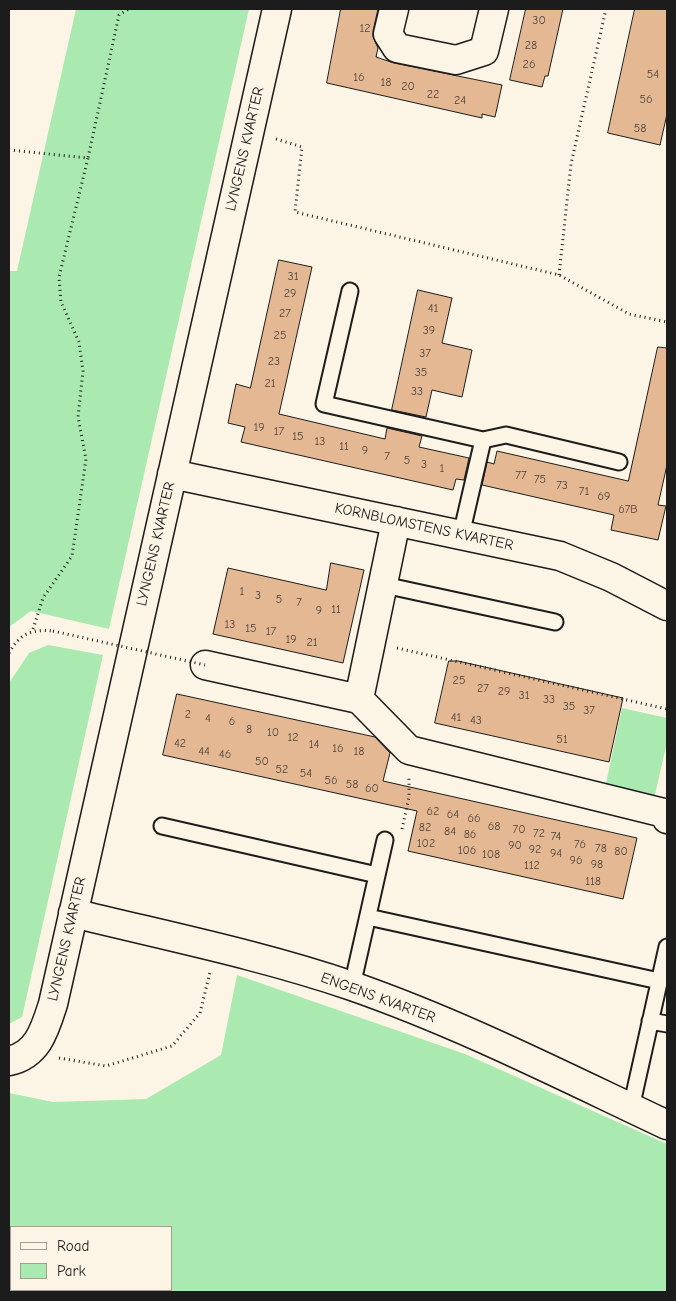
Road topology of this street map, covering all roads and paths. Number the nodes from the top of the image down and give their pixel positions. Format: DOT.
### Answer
graph roads {
  1 [pos="129,9"];
  2 [pos="277,9"];
  3 [pos="394,9"];
  4 [pos="494,9"];
  5 [pos="606,9"];
  6 [pos="250,131"];
  7 [pos="9,150"];
  8 [pos="88,158"];
  9 [pos="559,274"];
  10 [pos="350,291"];
  11 [pos="667,322"];
  12 [pos="483,440"];
  13 [pos="619,462"];
  14 [pos="172,474"];
  15 [pos="396,521"];
  16 [pos="461,535"];
  17 [pos="384,585"];
  18 [pos="667,606"];
  19 [pos="555,622"];
  20 [pos="33,630"];
  21 [pos="371,643"];
  22 [pos="9,653"];
  23 [pos="205,665"];
  24 [pos="359,699"];
  25 [pos="667,709"];
  26 [pos="409,750"];
  27 [pos="666,811"];
  28 [pos="162,826"];
  29 [pos="385,840"];
  30 [pos="377,875"];
  31 [pos="73,913"];
  32 [pos="368,917"];
  33 [pos="216,947"];
  34 [pos="667,947"];
  35 [pos="659,981"];
  36 [pos="352,986"];
  37 [pos="650,1021"];
  38 [pos="667,1024"];
  39 [pos="49,1057"];
  40 [pos="9,1061"];
  41 [pos="631,1108"];
  42 [pos="667,1125"];
  1 -- 8 [label="path"];
  2 -- 6 [label="street, LYNGENS KVARTER"];
  3 -- 4 [label="street"];
  5 -- 9 [label="path"];
  6 -- 9 [label="path"];
  6 -- 14 [label="street, LYNGENS KVARTER"];
  7 -- 8 [label="path"];
  8 -- 20 [label="path"];
  9 -- 11 [label="path"];
  10 -- 12 [label="lane"];
  12 -- 13 [label="lane"];
  12 -- 16 [label="lane"];
  14 -- 15 [label="street, KORNBLOMSTENS KVARTER"];
  14 -- 31 [label="street, LYNGENS KVARTER"];
  15 -- 16 [label="street, KORNBLOMSTENS KVARTER"];
  15 -- 17 [label="street"];
  16 -- 18 [label="street, KORNBLOMSTENS KVARTER"];
  17 -- 19 [label="lane"];
  17 -- 21 [label="street"];
  20 -- 22 [label="path"];
  20 -- 23 [label="path, bridge"];
  21 -- 24 [label="street"];
  21 -- 25 [label="path"];
  23 -- 24 [label="street"];
  24 -- 26 [label="street"];
  26 -- 27 [label="street"];
  26 -- 29 [label="path"];
  28 -- 30 [label="lane"];
  29 -- 30 [label="lane"];
  30 -- 32 [label="lane"];
  31 -- 33 [label="street, ENGENS KVARTER"];
  31 -- 40 [label="street, LYNGENS KVARTER"];
  32 -- 35 [label="lane"];
  32 -- 36 [label="lane"];
  33 -- 36 [label="street, ENGENS KVARTER"];
  33 -- 39 [label="path"];
  34 -- 35 [label="lane"];
  35 -- 37 [label="lane"];
  36 -- 41 [label="street, ENGENS KVARTER"];
  37 -- 38 [label="lane"];
  37 -- 41 [label="lane"];
  41 -- 42 [label="street, ENGENS KVARTER"];
}
